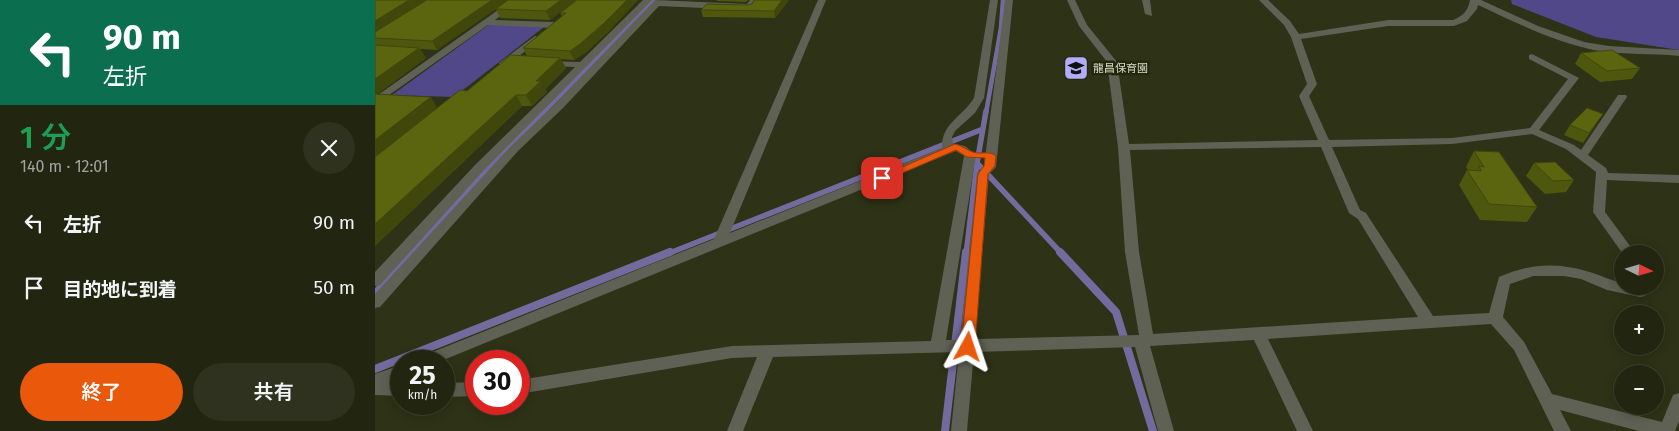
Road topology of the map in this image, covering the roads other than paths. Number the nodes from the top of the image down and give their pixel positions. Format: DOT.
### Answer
graph roads {
  1 [pos="517,0"];
  2 [pos="754,0"];
  3 [pos="822,0"];
  4 [pos="994,0"];
  5 [pos="1009,0"];
  6 [pos="1071,0"];
  7 [pos="1146,0"];
  8 [pos="1263,0"];
  9 [pos="1474,0"];
  10 [pos="655,1"];
  11 [pos="690,2"];
  12 [pos="1149,14"];
  13 [pos="561,19"];
  14 [pos="487,22"];
  15 [pos="553,25"];
  16 [pos="1296,38"];
  17 [pos="1679,53"];
  18 [pos="422,54"];
  19 [pos="440,56"];
  20 [pos="1533,56"];
  21 [pos="508,61"];
  22 [pos="584,65"];
  23 [pos="494,72"];
  24 [pos="1621,97"];
  25 [pos="376,101"];
  26 [pos="396,101"];
  27 [pos="1533,131"];
  28 [pos="1323,143"];
  29 [pos="948,145"];
  30 [pos="1124,147"];
  31 [pos="980,155"];
  32 [pos="1582,156"];
  33 [pos="1601,176"];
  34 [pos="1679,179"];
  35 [pos="720,241"];
  36 [pos="1623,245"];
  37 [pos="381,269"];
  38 [pos="375,281"];
  39 [pos="1614,286"];
  40 [pos="375,303"];
  41 [pos="1495,318"];
  42 [pos="1429,322"];
  43 [pos="1257,333"];
  44 [pos="1134,341"];
  45 [pos="954,347"];
  46 [pos="452,350"];
  47 [pos="768,350"];
  48 [pos="390,375"];
  49 [pos="375,381"];
  50 [pos="530,385"];
  51 [pos="375,388"];
  52 [pos="390,389"];
  53 [pos="1546,399"];
  54 [pos="1679,400"];
  55 [pos="735,431"];
  56 [pos="959,431"];
  57 [pos="1167,431"];
  58 [pos="1305,431"];
  59 [pos="1563,431"];
  1 -- 14 [label="street"];
  2 -- 11 [label="street"];
  3 -- 35 [label="street"];
  4 -- 29 [label="street"];
  5 -- 31 [label="street"];
  6 -- 30 [label="street"];
  7 -- 12 [label="street"];
  8 -- 16 [label="street"];
  9 -- 16 [label="street"];
  9 -- 17 [label="street"];
  10 -- 11 [label="street"];
  10 -- 22 [label="street"];
  10 -- 40 [label="street"];
  13 -- 15 [label="street"];
  14 -- 15 [label="street"];
  14 -- 19 [label="street"];
  15 -- 21 [label="street"];
  16 -- 28 [label="street"];
  18 -- 19 [label="street"];
  19 -- 25 [label="street"];
  20 -- 27 [label="street"];
  21 -- 22 [label="street"];
  21 -- 23 [label="street"];
  22 -- 37 [label="street"];
  24 -- 32 [label="street"];
  25 -- 26 [label="street"];
  27 -- 28 [label="street"];
  27 -- 32 [label="street"];
  28 -- 30 [label="street"];
  28 -- 42 [label="street"];
  29 -- 31 [label="street"];
  29 -- 35 [label="street"];
  30 -- 44 [label="street"];
  31 -- 45 [label="street"];
  31 -- 45 [label="street"];
  32 -- 33 [label="street"];
  33 -- 34 [label="street"];
  33 -- 36 [label="street"];
  35 -- 46 [label="street"];
  37 -- 38 [label="street"];
  39 -- 41 [label="street"];
  41 -- 42 [label="street"];
  41 -- 53 [label="street"];
  42 -- 43 [label="street"];
  43 -- 44 [label="street"];
  43 -- 58 [label="street"];
  44 -- 45 [label="street"];
  44 -- 57 [label="street"];
  45 -- 47 [label="street"];
  45 -- 56 [label="street"];
  47 -- 50 [label="street"];
  47 -- 55 [label="street"];
  48 -- 49 [label="street"];
  51 -- 52 [label="street"];
  53 -- 54 [label="street"];
  53 -- 59 [label="street"];
}
